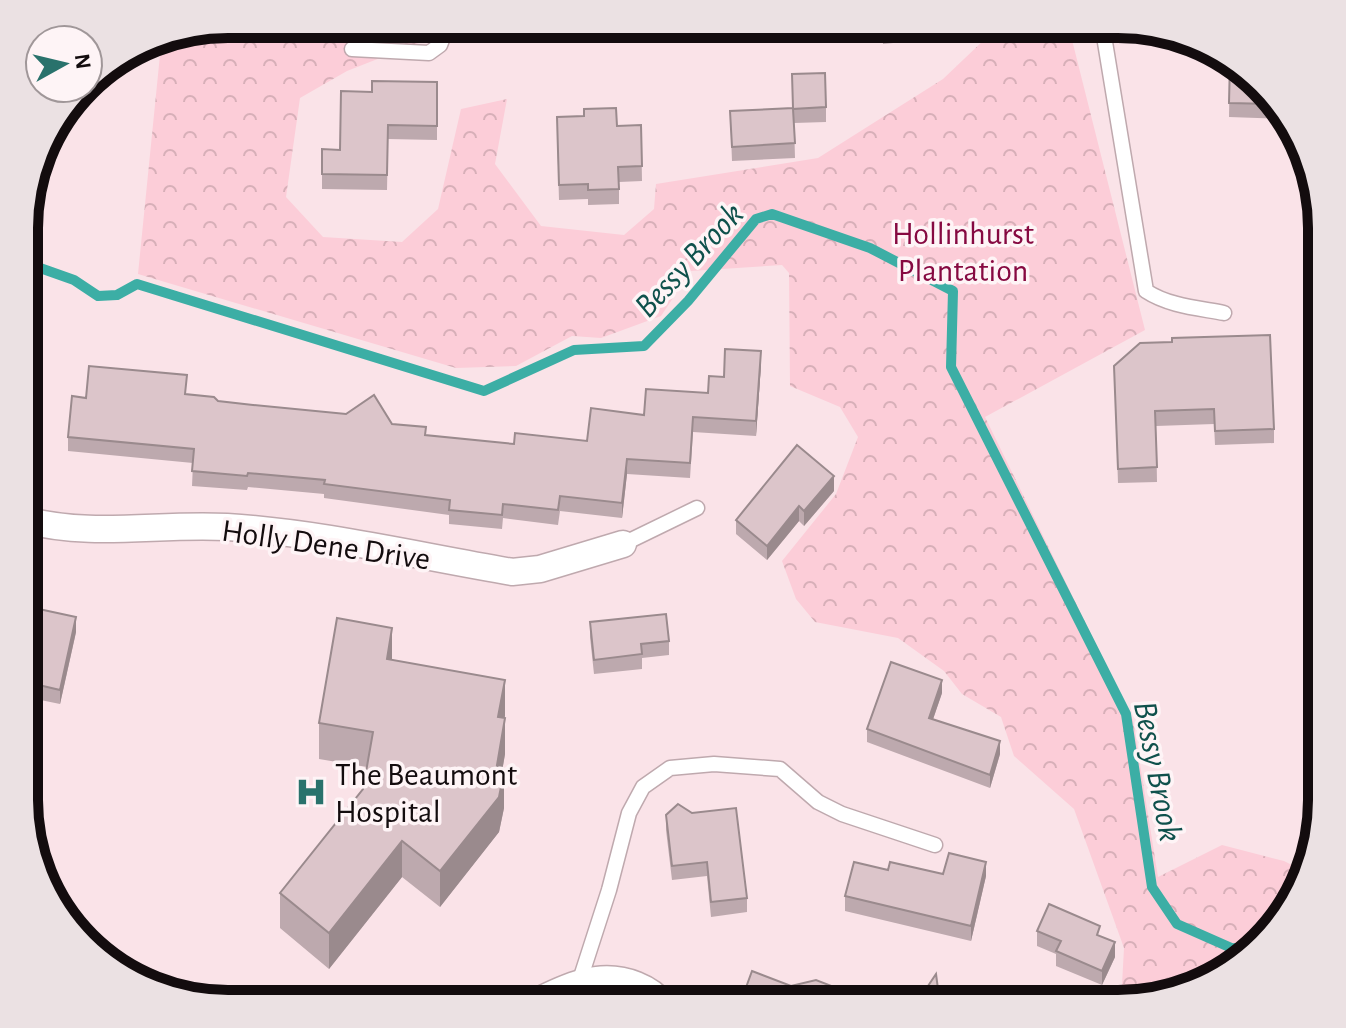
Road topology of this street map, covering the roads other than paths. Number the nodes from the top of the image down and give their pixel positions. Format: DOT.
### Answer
graph roads {
  1 [pos="444,38"];
  2 [pos="1104,38"];
  3 [pos="352,49"];
  4 [pos="1224,313"];
  5 [pos="697,508"];
  6 [pos="38,522"];
  7 [pos="623,544"];
  8 [pos="935,845"];
  9 [pos="579,983"];
  10 [pos="563,990"];
  11 [pos="646,990"];
  1 -- 3 [label="lane"];
  2 -- 4 [label="lane"];
  5 -- 7 [label="lane"];
  6 -- 7 [label="street, Holly Dene Drive"];
  8 -- 9 [label="lane"];
  9 -- 10 [label="street"];
  9 -- 11 [label="street"];
}
